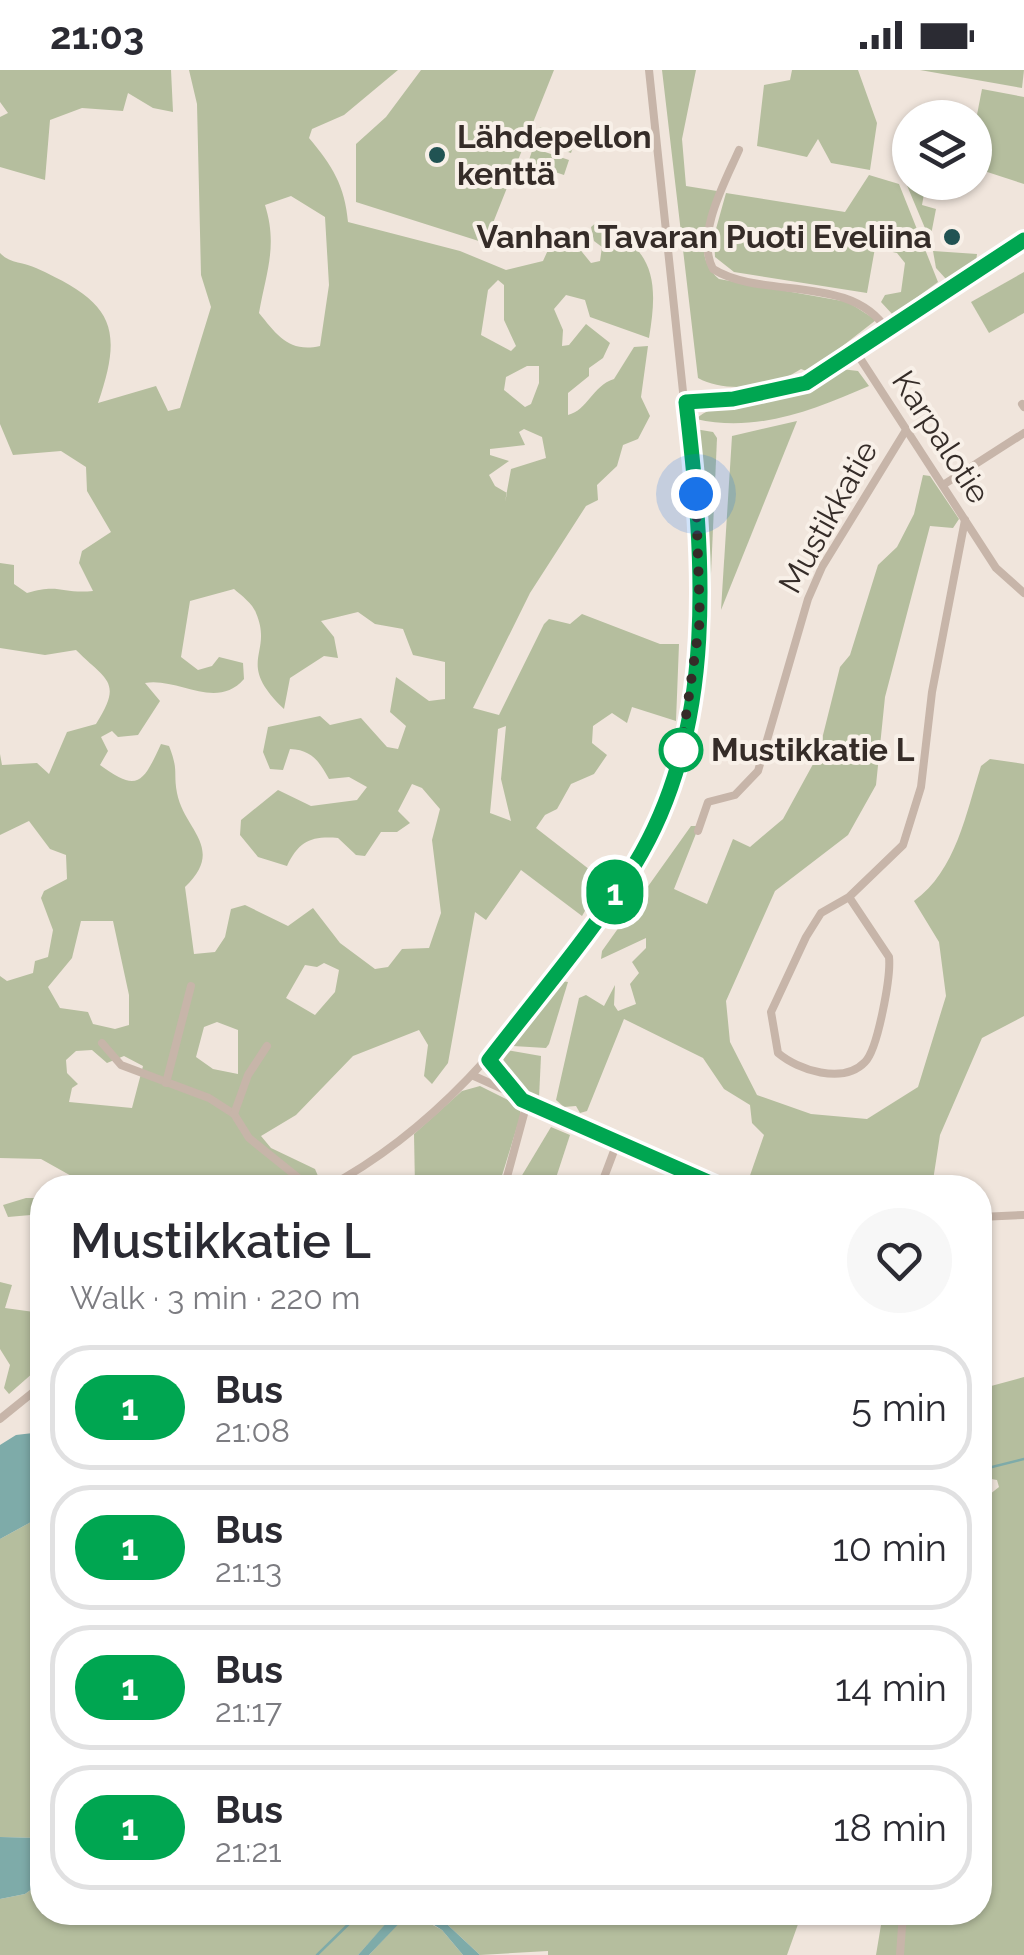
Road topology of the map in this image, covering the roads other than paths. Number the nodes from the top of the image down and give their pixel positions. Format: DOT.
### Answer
graph roads {
  1 [pos="649,70"];
  2 [pos="739,150"];
  3 [pos="1024,240"];
  4 [pos="887,330"];
  5 [pos="856,352"];
  6 [pos="686,402"];
  7 [pos="906,430"];
  8 [pos="1024,433"];
  9 [pos="943,485"];
  10 [pos="965,520"];
  11 [pos="1024,593"];
  12 [pos="698,831"];
  13 [pos="849,898"];
  14 [pos="190,986"];
  15 [pos="102,1043"];
  16 [pos="267,1046"];
  17 [pos="489,1060"];
  18 [pos="474,1076"];
  19 [pos="166,1083"];
  20 [pos="525,1102"];
  21 [pos="234,1114"];
  22 [pos="617,1143"];
  23 [pos="296,1175"];
  24 [pos="346,1175"];
  25 [pos="507,1175"];
  26 [pos="605,1175"];
  27 [pos="693,1175"];
  28 [pos="1024,1215"];
  29 [pos="992,1216"];
  30 [pos="30,1395"];
  31 [pos="0,1419"];
  32 [pos="902,1925"];
  33 [pos="900,1955"];
  1 -- 6 [label="street"];
  2 -- 4 [label="street"];
  3 -- 4 [label="main road"];
  4 -- 5 [label="main road"];
  5 -- 6 [label="main road"];
  5 -- 7 [label="street, Karpalotie"];
  6 -- 17 [label="street"];
  7 -- 9 [label="street, Karpalotie"];
  7 -- 12 [label="street, Mustikkatie"];
  8 -- 9 [label="street"];
  9 -- 10 [label="street, Karpalotie"];
  10 -- 11 [label="street, Karpalotie"];
  10 -- 13 [label="street"];
  13 -- 13 [label="street"];
  14 -- 19 [label="street"];
  15 -- 19 [label="street"];
  16 -- 21 [label="street"];
  17 -- 18 [label="street"];
  17 -- 20 [label="street"];
  18 -- 20 [label="street"];
  18 -- 24 [label="street"];
  19 -- 21 [label="street"];
  20 -- 22 [label="street"];
  20 -- 25 [label="street"];
  21 -- 23 [label="street"];
  22 -- 26 [label="street"];
  22 -- 27 [label="street"];
  28 -- 29 [label="street"];
  30 -- 31 [label="street"];
  32 -- 33 [label="street"];
}
